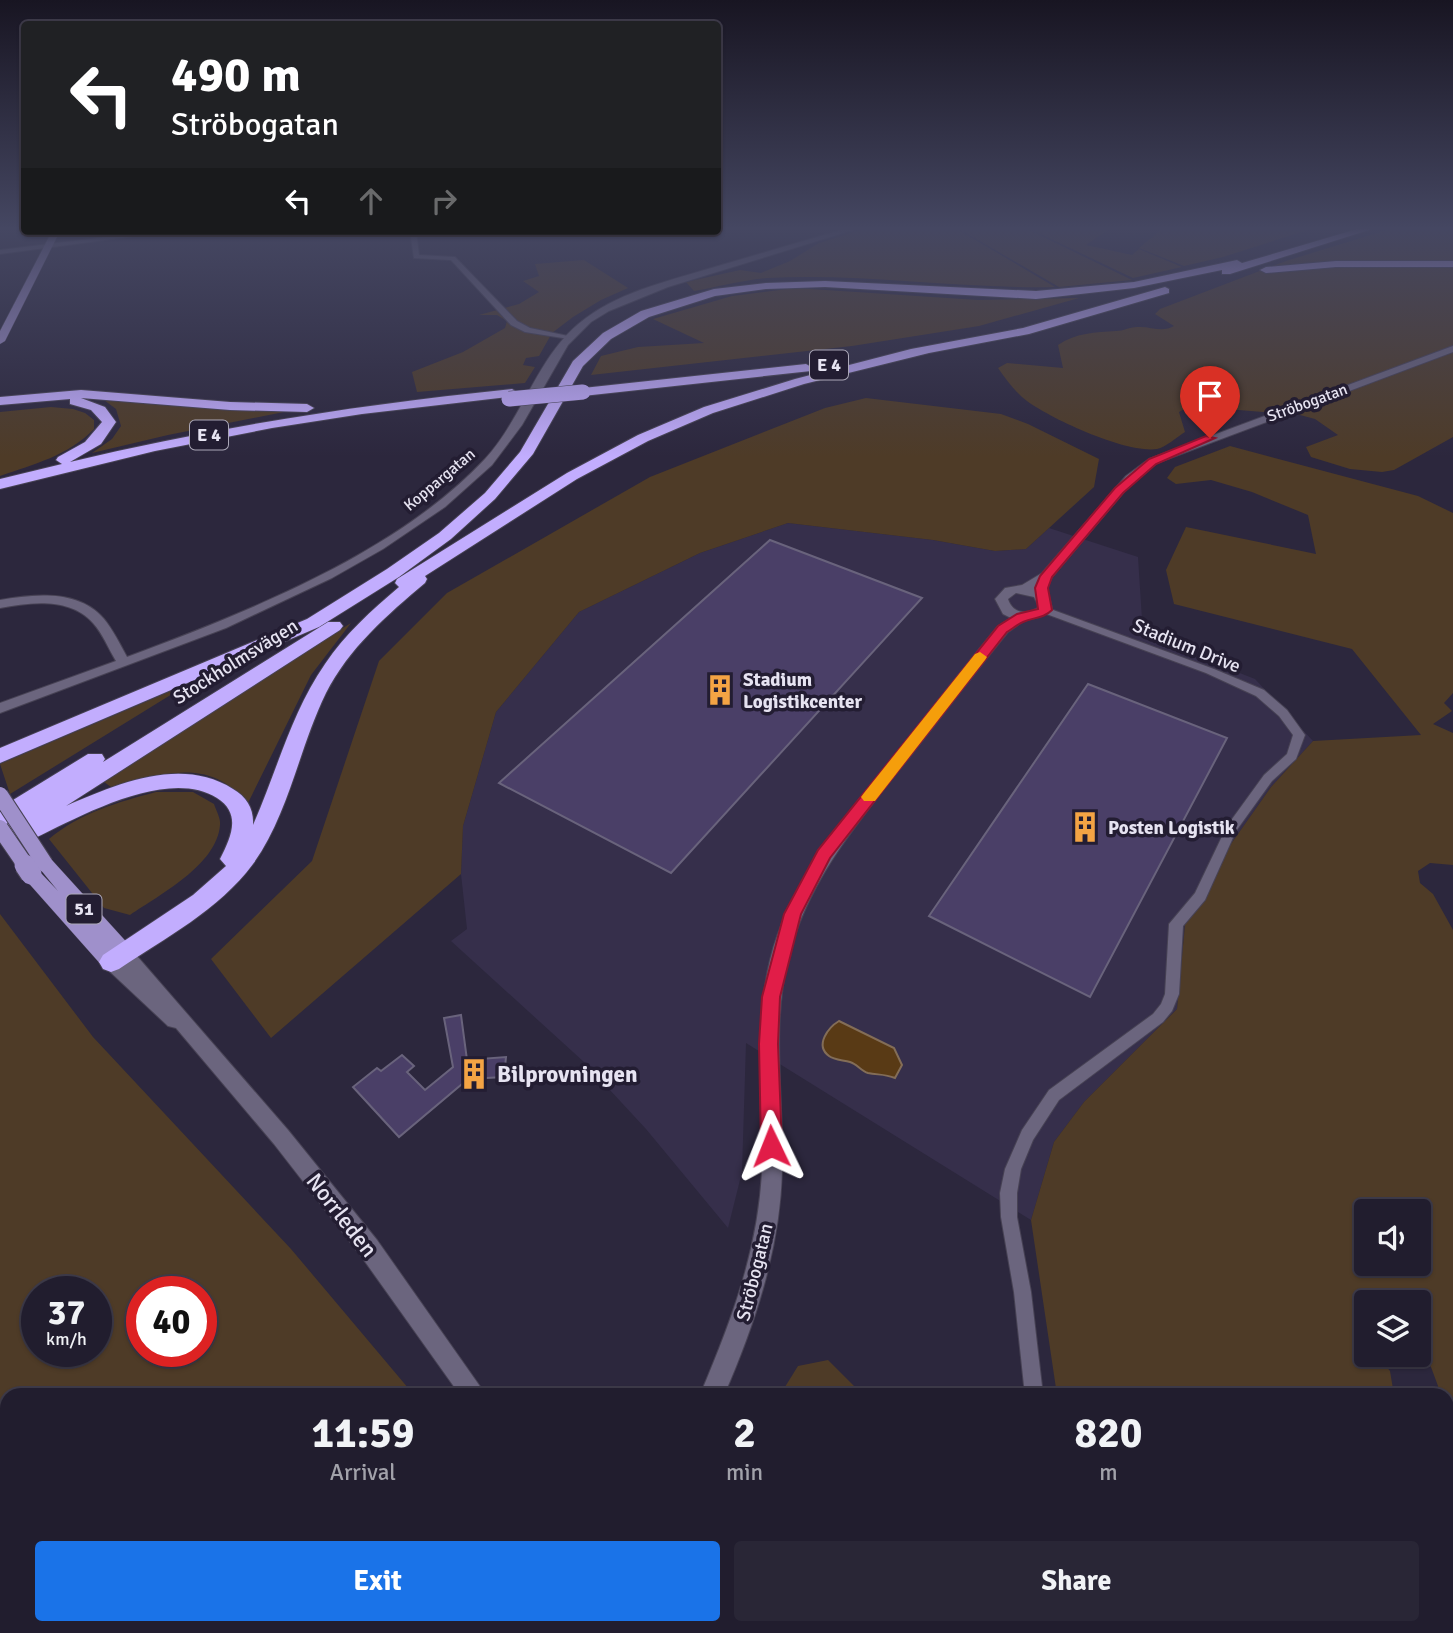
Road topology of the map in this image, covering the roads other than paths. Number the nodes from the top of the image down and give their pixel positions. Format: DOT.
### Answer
graph roads {
  1 [pos="13,305"];
  2 [pos="497,305"];
  3 [pos="614,305"];
  4 [pos="673,305"];
  5 [pos="1096,305"];
  6 [pos="1117,305"];
  7 [pos="2,327"];
  8 [pos="569,337"];
  9 [pos="0,341"];
  10 [pos="1453,349"];
  11 [pos="924,351"];
  12 [pos="585,389"];
  13 [pos="510,396"];
  14 [pos="421,403"];
  15 [pos="0,404"];
  16 [pos="0,482"];
  17 [pos="0,491"];
  18 [pos="450,553"];
  19 [pos="1046,576"];
  20 [pos="1024,590"];
  21 [pos="0,604"];
  22 [pos="1044,604"];
  23 [pos="1005,609"];
  24 [pos="1022,617"];
  25 [pos="313,623"];
  26 [pos="1003,629"];
  27 [pos="122,662"];
  28 [pos="0,708"];
  29 [pos="0,756"];
  30 [pos="0,795"];
  31 [pos="0,818"];
  32 [pos="0,828"];
  33 [pos="0,836"];
  34 [pos="0,846"];
  35 [pos="38,869"];
  36 [pos="114,953"];
  37 [pos="469,1388"];
  38 [pos="715,1388"];
  39 [pos="1033,1388"];
  1 -- 7 [label="main road"];
  2 -- 8 [label="street"];
  3 -- 8 [label="street, Koppargatan"];
  4 -- 25 [label="highway"];
  5 -- 12 [label="highway, E 4"];
  6 -- 11 [label="highway, E 4"];
  7 -- 9 [label="main road"];
  8 -- 27 [label="street, Koppargatan"];
  10 -- 19 [label="street, Ströbogatan"];
  11 -- 12 [label="highway, E 4"];
  11 -- 18 [label="highway, Stockholmsvägen"];
  12 -- 13 [label="highway, E 4, bridge"];
  13 -- 14 [label="highway, E 4"];
  13 -- 17 [label="highway, E 4"];
  14 -- 15 [label="highway"];
  14 -- 16 [label="highway, E 4"];
  15 -- 16 [label="highway"];
  18 -- 33 [label="highway, Stockholmsvägen"];
  18 -- 36 [label="highway"];
  19 -- 20 [label="street, Ströbogatan"];
  19 -- 22 [label="street"];
  20 -- 22 [label="street"];
  20 -- 23 [label="street, Ströbogatan"];
  21 -- 27 [label="street"];
  22 -- 24 [label="street, Ströbogatan"];
  22 -- 39 [label="street, Stadium Drive"];
  23 -- 24 [label="street"];
  23 -- 26 [label="street"];
  24 -- 26 [label="street, Ströbogatan"];
  25 -- 29 [label="highway"];
  25 -- 31 [label="highway, Stockholmsvägen"];
  26 -- 38 [label="street, Ströbogatan"];
  27 -- 28 [label="street, Koppargatan"];
  30 -- 35 [label="main road, 51, bridge"];
  32 -- 35 [label="main road, 51, bridge"];
  34 -- 36 [label="highway"];
  35 -- 36 [label="main road, 51"];
  36 -- 37 [label="street, Norrleden"];
}
